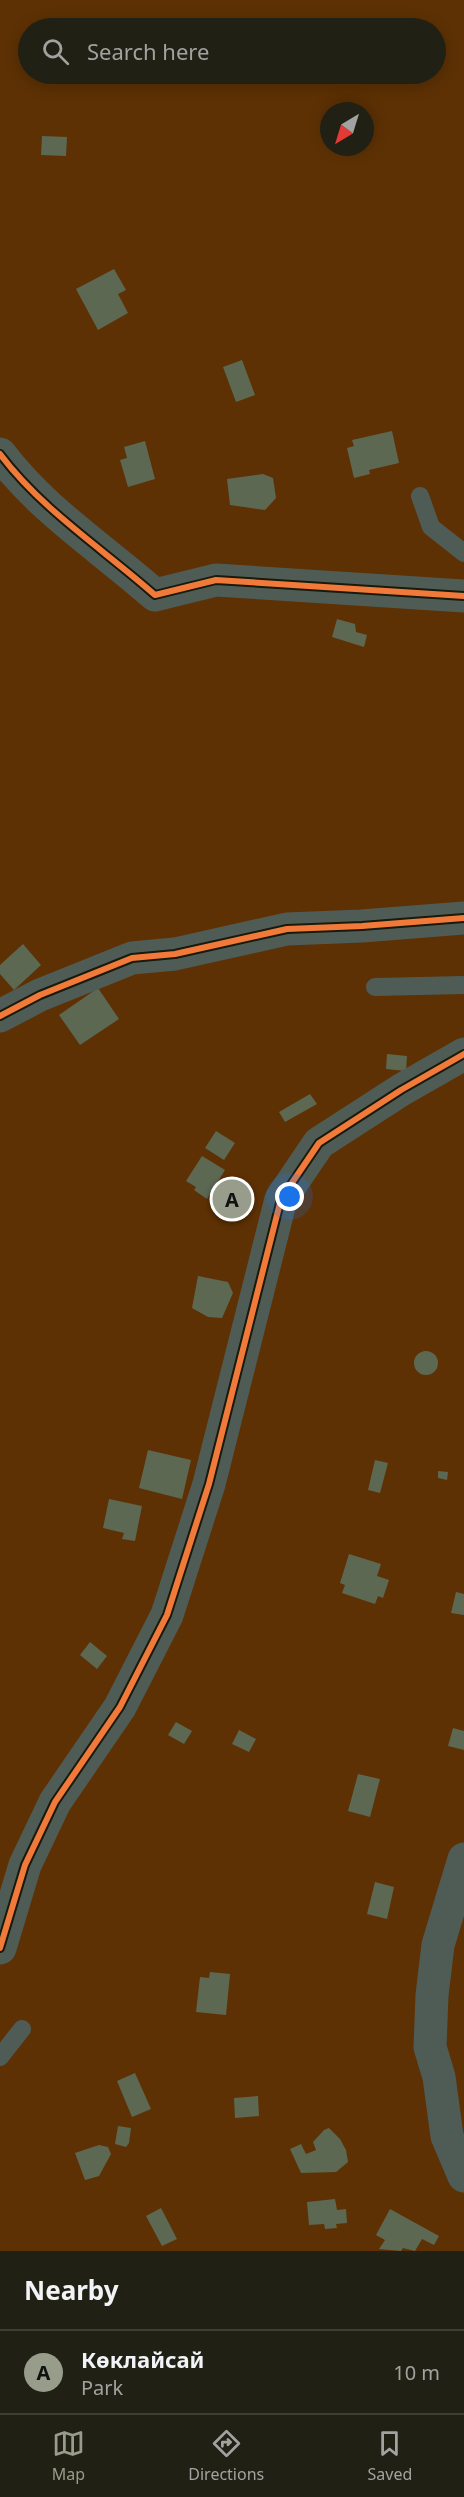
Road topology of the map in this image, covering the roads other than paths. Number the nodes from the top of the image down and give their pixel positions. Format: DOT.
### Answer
graph roads {
  1 [pos="0,454"];
  2 [pos="420,496"];
  3 [pos="464,553"];
  4 [pos="464,596"];
  5 [pos="464,918"];
  6 [pos="464,985"];
  7 [pos="375,987"];
  8 [pos="0,1016"];
  9 [pos="464,1054"];
  10 [pos="464,1859"];
  11 [pos="0,1948"];
  12 [pos="22,2029"];
  13 [pos="0,2057"];
  14 [pos="464,2176"];
  1 -- 4 [label="street"];
  2 -- 3 [label="lane"];
  5 -- 8 [label="street"];
  6 -- 7 [label="lane"];
  9 -- 11 [label="street"];
  10 -- 14 [label="street"];
  12 -- 13 [label="lane"];
}
